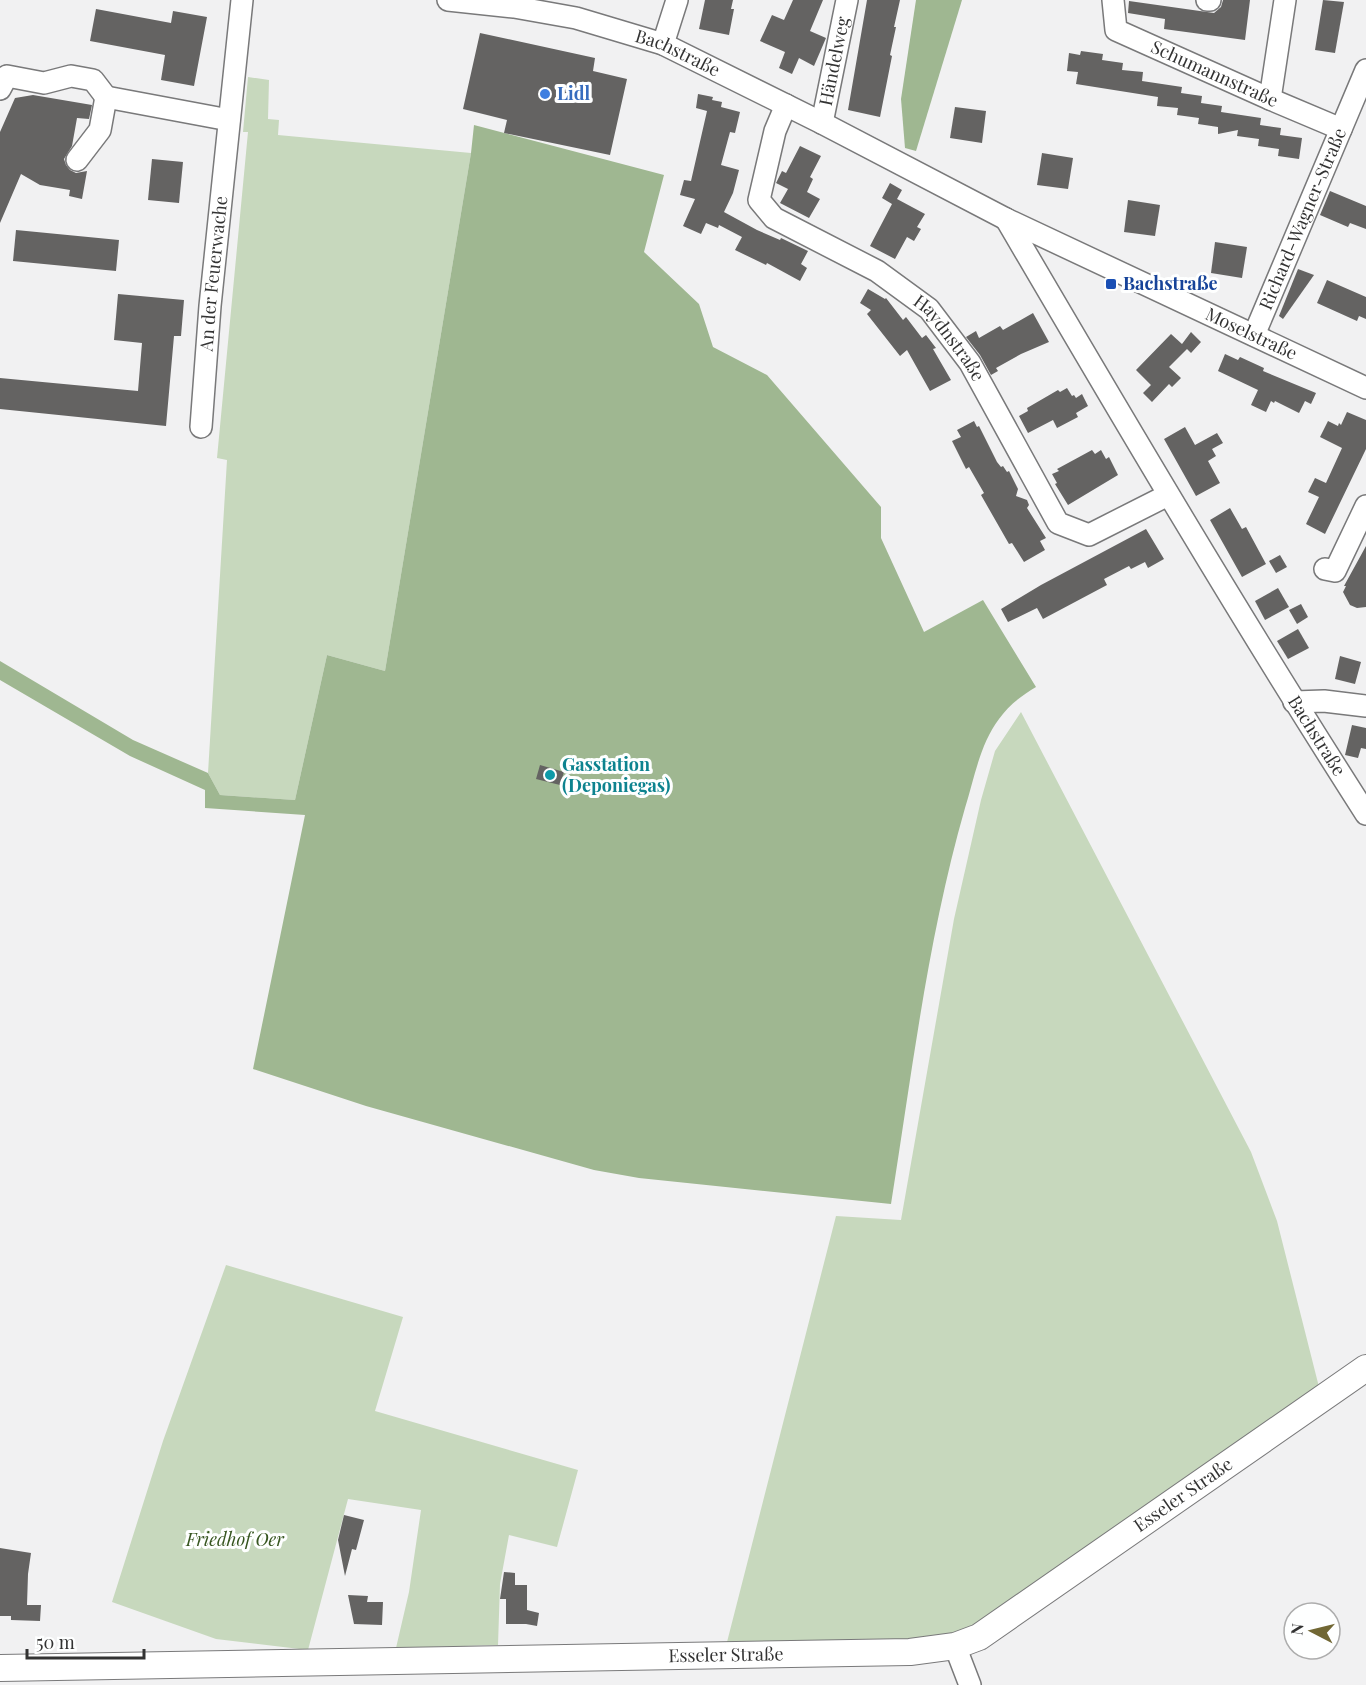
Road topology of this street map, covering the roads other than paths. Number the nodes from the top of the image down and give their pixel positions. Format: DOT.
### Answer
graph roads {
  1 [pos="242,0"];
  2 [pos="448,0"];
  3 [pos="677,0"];
  4 [pos="847,0"];
  5 [pos="1113,0"];
  6 [pos="1285,0"];
  7 [pos="479,1"];
  8 [pos="663,44"];
  9 [pos="1366,70"];
  10 [pos="0,89"];
  11 [pos="106,97"];
  12 [pos="1270,99"];
  13 [pos="786,105"];
  14 [pos="229,120"];
  15 [pos="822,123"];
  16 [pos="1341,129"];
  17 [pos="77,159"];
  18 [pos="1006,219"];
  19 [pos="1254,335"];
  20 [pos="1366,388"];
  21 [pos="201,427"];
  22 [pos="1168,495"];
  23 [pos="1366,506"];
  24 [pos="1325,569"];
  25 [pos="1294,702"];
  26 [pos="1366,706"];
  27 [pos="1366,814"];
  28 [pos="1366,1368"];
  29 [pos="955,1646"];
  30 [pos="0,1668"];
  31 [pos="970,1685"];
  1 -- 14 [label="street, An der Feuerwache"];
  2 -- 7 [label="street, Bachstraße"];
  3 -- 8 [label="street"];
  4 -- 15 [label="street, Händelweg"];
  5 -- 12 [label="street, Schumannstraße"];
  6 -- 12 [label="street"];
  7 -- 8 [label="street, Bachstraße"];
  8 -- 13 [label="street, Bachstraße"];
  9 -- 16 [label="street, Richard-Wagner-Straße"];
  10 -- 11 [label="street"];
  11 -- 14 [label="street"];
  11 -- 17 [label="street"];
  12 -- 16 [label="street, Schumannstraße"];
  13 -- 15 [label="street, Bachstraße"];
  13 -- 22 [label="street, Haydnstraße"];
  14 -- 21 [label="street, An der Feuerwache"];
  15 -- 18 [label="street, Bachstraße"];
  16 -- 19 [label="street, Richard-Wagner-Straße"];
  18 -- 19 [label="street, Moselstraße"];
  18 -- 22 [label="street, Bachstraße"];
  19 -- 20 [label="street, Moselstraße"];
  22 -- 25 [label="street, Bachstraße"];
  23 -- 24 [label="street"];
  25 -- 26 [label="street"];
  25 -- 27 [label="street, Bachstraße"];
  28 -- 29 [label="main road, Esseler Straße"];
  29 -- 30 [label="main road, Esseler Straße"];
  29 -- 31 [label="street"];
}
